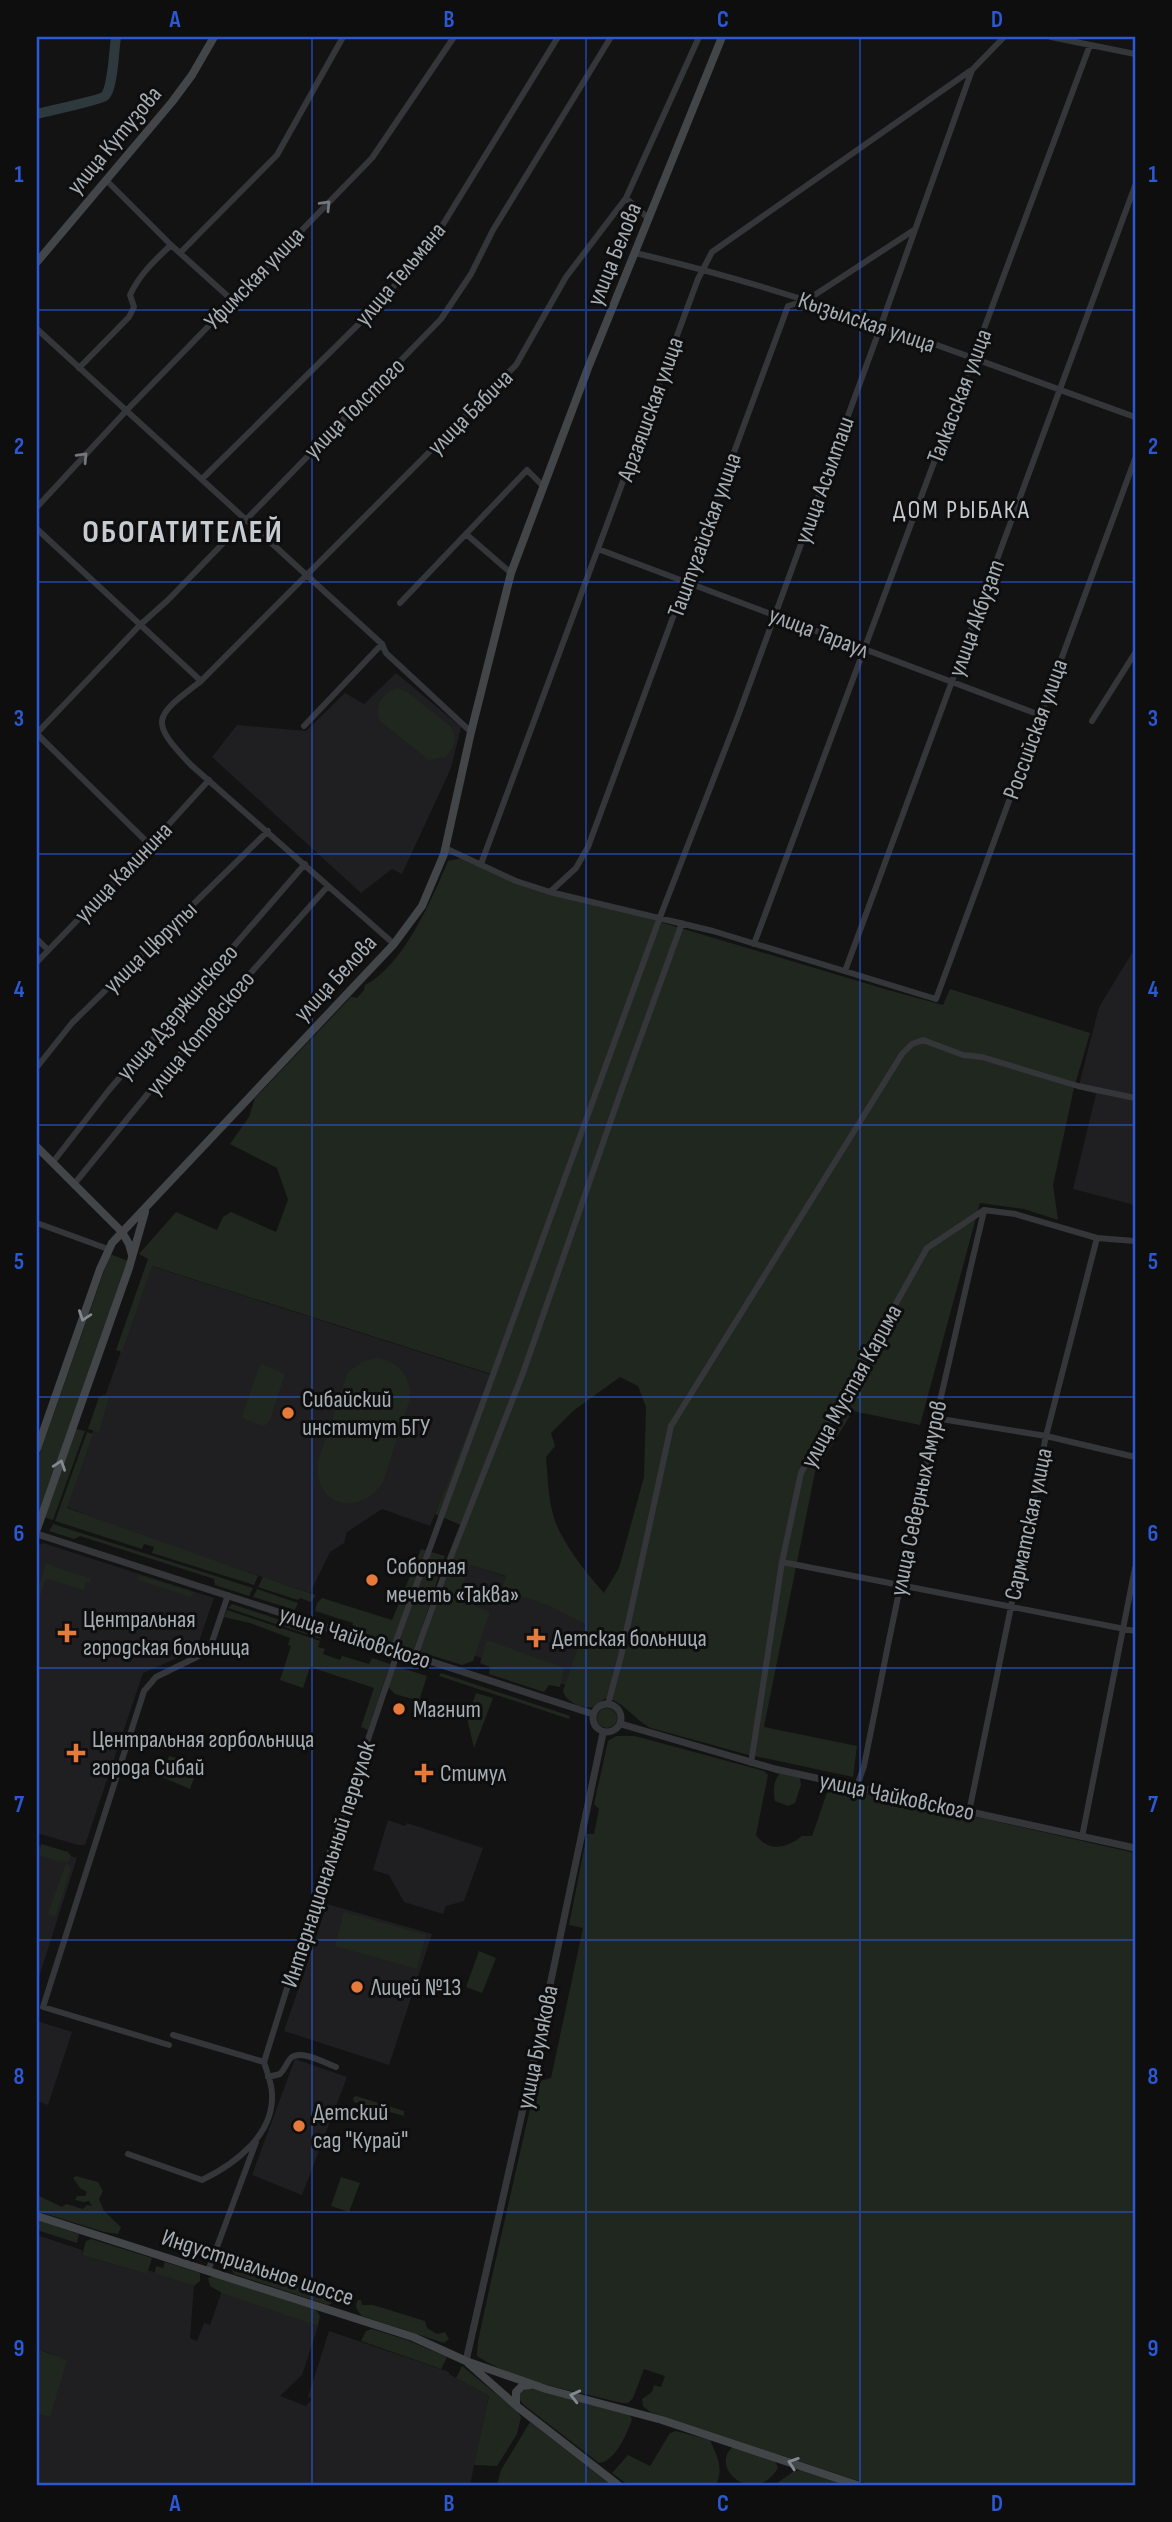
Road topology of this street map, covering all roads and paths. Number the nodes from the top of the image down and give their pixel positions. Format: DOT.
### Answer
graph roads {
  1 [pos="214,37"];
  2 [pos="343,37"];
  3 [pos="454,37"];
  4 [pos="558,37"];
  5 [pos="611,37"];
  6 [pos="699,37"];
  7 [pos="722,37"];
  8 [pos="1004,37"];
  9 [pos="1051,37"];
  10 [pos="1090,45"];
  11 [pos="1135,54"];
  12 [pos="972,70"];
  13 [pos="106,180"];
  14 [pos="1135,186"];
  15 [pos="626,198"];
  16 [pos="649,219"];
  17 [pos="914,230"];
  18 [pos="171,245"];
  19 [pos="180,253"];
  20 [pos="635,253"];
  21 [pos="37,262"];
  22 [pos="703,268"];
  23 [pos="232,300"];
  24 [pos="807,300"];
  25 [pos="881,326"];
  26 [pos="37,329"];
  27 [pos="973,359"];
  28 [pos="79,368"];
  29 [pos="1060,390"];
  30 [pos="125,411"];
  31 [pos="1135,416"];
  32 [pos="1135,459"];
  33 [pos="202,479"];
  34 [pos="543,486"];
  35 [pos="37,507"];
  36 [pos="244,520"];
  37 [pos="37,529"];
  38 [pos="466,534"];
  39 [pos="598,549"];
  40 [pos="511,573"];
  41 [pos="307,575"];
  42 [pos="687,582"];
  43 [pos="400,603"];
  44 [pos="775,615"];
  45 [pos="140,625"];
  46 [pos="382,644"];
  47 [pos="864,649"];
  48 [pos="1135,653"];
  49 [pos="201,681"];
  50 [pos="952,682"];
  51 [pos="1041,715"];
  52 [pos="1092,721"];
  53 [pos="304,726"];
  54 [pos="471,732"];
  55 [pos="37,734"];
  56 [pos="209,780"];
  57 [pos="268,831"];
  58 [pos="150,845"];
  59 [pos="445,848"];
  60 [pos="305,864"];
  61 [pos="481,864"];
  62 [pos="328,886"];
  63 [pos="550,892"];
  64 [pos="660,917"];
  65 [pos="682,923"];
  66 [pos="37,939"];
  67 [pos="394,944"];
  68 [pos="754,944"];
  69 [pos="48,950"];
  70 [pos="37,962"];
  71 [pos="845,971"];
  72 [pos="37,1067"];
  73 [pos="1135,1098"];
  74 [pos="37,1147"];
  75 [pos="52,1162"];
  76 [pos="75,1183"];
  77 [pos="148,1206"];
  78 [pos="984,1210"];
  79 [pos="105,1213"];
  80 [pos="37,1223"];
  81 [pos="122,1232"];
  82 [pos="1097,1238"];
  83 [pos="1135,1241"];
  84 [pos="108,1249"];
  85 [pos="132,1254"];
  86 [pos="935,1418"];
  87 [pos="1046,1436"];
  88 [pos="37,1449"];
  89 [pos="1135,1457"];
  90 [pos="37,1532"];
  91 [pos="782,1562"];
  92 [pos="1135,1568"];
  93 [pos="899,1585"];
  94 [pos="228,1595"];
  95 [pos="1011,1607"];
  96 [pos="1122,1628"];
  97 [pos="1135,1631"];
  98 [pos="395,1650"];
  99 [pos="415,1656"];
  100 [pos="608,1704"];
  101 [pos="593,1714"];
  102 [pos="621,1724"];
  103 [pos="603,1733"];
  104 [pos="751,1763"];
  105 [pos="857,1786"];
  106 [pos="969,1812"];
  107 [pos="1082,1837"];
  108 [pos="1135,1848"];
  109 [pos="173,2035"];
  110 [pos="169,2045"];
  111 [pos="264,2062"];
  112 [pos="336,2067"];
  113 [pos="268,2077"];
  114 [pos="259,2134"];
  115 [pos="128,2154"];
  116 [pos="37,2216"];
  117 [pos="208,2271"];
  118 [pos="466,2361"];
  119 [pos="533,2385"];
  120 [pos="516,2405"];
  121 [pos="618,2485"];
  122 [pos="857,2485"];
  1 -- 13 [label="main road, улица Кутузова"];
  2 -- 19 [label="street"];
  23 -- 3 [label="street, Уфимская улица, one-way"];
  4 -- 33 [label="street, улица Тельмана"];
  5 -- 36 [label="street, улица Толстого"];
  6 -- 15 [label="street, улица Бабича"];
  7 -- 16 [label="main road, улица Белова"];
  8 -- 12 [label="street, улица Асылташ"];
  9 -- 10 [label="street"];
  10 -- 11 [label="street"];
  10 -- 27 [label="street, Талкасская улица"];
  12 -- 17 [label="street, улица Асылташ"];
  12 -- 22 [label="street, Аргаяшская улица"];
  13 -- 18 [label="street"];
  13 -- 21 [label="main road, улица Кутузова"];
  14 -- 29 [label="street, улица Акбузат"];
  15 -- 16 [label="street"];
  15 -- 41 [label="street, улица Бабича"];
  16 -- 20 [label="main road, улица Белова"];
  17 -- 24 [label="street, Таштугайская улица"];
  17 -- 25 [label="street, улица Асылташ"];
  18 -- 19 [label="street"];
  18 -- 28 [label="street"];
  19 -- 23 [label="street"];
  20 -- 22 [label="street, Кызылская улица"];
  20 -- 34 [label="main road, улица Белова"];
  22 -- 24 [label="street, Кызылская улица"];
  22 -- 39 [label="street, Аргаяшская улица"];
  23 -- 30 [label="street, Уфимская улица"];
  24 -- 25 [label="street, Кызылская улица"];
  24 -- 42 [label="street, Таштугайская улица"];
  25 -- 27 [label="street, Кызылская улица"];
  25 -- 44 [label="street, улица Асылташ"];
  26 -- 28 [label="street"];
  27 -- 29 [label="street, Кызылская улица"];
  27 -- 47 [label="street, Талкасская улица"];
  28 -- 30 [label="street"];
  29 -- 31 [label="street, Кызылская улица"];
  29 -- 50 [label="street, улица Акбузат"];
  30 -- 33 [label="street"];
  35 -- 30 [label="street, Уфимская улица, one-way"];
  32 -- 51 [label="street, Российская улица"];
  33 -- 36 [label="street"];
  34 -- 38 [label="street"];
  34 -- 40 [label="main road, улица Белова"];
  36 -- 41 [label="street"];
  36 -- 45 [label="street, улица Толстого"];
  37 -- 45 [label="street"];
  38 -- 40 [label="street"];
  38 -- 43 [label="street"];
  39 -- 42 [label="street, улица Тараул"];
  39 -- 61 [label="street, Аргаяшская улица"];
  40 -- 54 [label="main road, улица Белова"];
  41 -- 46 [label="street"];
  41 -- 49 [label="street, улица Бабича"];
  42 -- 44 [label="street, улица Тараул"];
  42 -- 63 [label="street, Таштугайская улица"];
  44 -- 47 [label="street, улица Тараул"];
  44 -- 64 [label="street, улица Асылташ"];
  45 -- 49 [label="street"];
  45 -- 55 [label="street, улица Толстого"];
  46 -- 53 [label="street"];
  46 -- 54 [label="street"];
  47 -- 50 [label="street, улица Тараул"];
  47 -- 68 [label="street, Талкасская улица"];
  48 -- 52 [label="street"];
  49 -- 56 [label="street, улица Бабича"];
  50 -- 51 [label="street, улица Тараул"];
  50 -- 71 [label="street, улица Акбузат"];
  51 -- 71 [label="street, Российская улица"];
  54 -- 59 [label="main road, улица Белова"];
  55 -- 58 [label="street"];
  56 -- 57 [label="street"];
  56 -- 58 [label="street, улица Калинина"];
  57 -- 60 [label="street"];
  57 -- 72 [label="street, улица Цюрупы"];
  58 -- 69 [label="street, улица Калинина"];
  59 -- 61 [label="street"];
  59 -- 67 [label="main road, улица Белова"];
  60 -- 62 [label="street"];
  60 -- 75 [label="street, улица Дзержинского"];
  61 -- 63 [label="street"];
  62 -- 67 [label="street"];
  62 -- 76 [label="street, улица Котовского"];
  63 -- 64 [label="street"];
  64 -- 65 [label="street"];
  64 -- 98 [label="street, Интернациональный переулок"];
  65 -- 68 [label="street"];
  65 -- 99 [label="street"];
  66 -- 69 [label="street"];
  67 -- 77 [label="main road, улица Белова"];
  68 -- 71 [label="street"];
  69 -- 70 [label="street, улица Калинина"];
  73 -- 100 [label="street"];
  74 -- 75 [label="main road"];
  75 -- 76 [label="main road"];
  76 -- 79 [label="main road"];
  77 -- 81 [label="main road, улица Белова"];
  77 -- 85 [label="main road, улица Белова"];
  78 -- 82 [label="street"];
  78 -- 86 [label="street, улица Северных Амуров"];
  78 -- 91 [label="street, улица Мустая Карима"];
  79 -- 81 [label="main road"];
  79 -- 84 [label="main road"];
  80 -- 84 [label="street"];
  81 -- 84 [label="main road, улица Белова"];
  81 -- 85 [label="main road"];
  82 -- 83 [label="street"];
  82 -- 87 [label="street, Сарматская улица"];
  84 -- 85 [label="main road"];
  84 -- 88 [label="main road, улица Белова, one-way"];
  90 -- 85 [label="main road, улица Белова, one-way"];
  86 -- 87 [label="street"];
  86 -- 93 [label="street, улица Северных Амуров"];
  87 -- 89 [label="street"];
  87 -- 95 [label="street, Сарматская улица"];
  90 -- 94 [label="street, улица Чайковского"];
  91 -- 93 [label="street"];
  91 -- 104 [label="street, улица Мустая Карима"];
  92 -- 96 [label="street"];
  93 -- 95 [label="street"];
  93 -- 105 [label="street, улица Северных Амуров"];
  94 -- 98 [label="street, улица Чайковского"];
  94 -- 110 [label="street"];
  95 -- 96 [label="street"];
  95 -- 106 [label="street, Сарматская улица"];
  96 -- 97 [label="street"];
  96 -- 107 [label="street"];
  98 -- 99 [label="street, улица Чайковского"];
  98 -- 111 [label="street, Интернациональный переулок"];
  99 -- 101 [label="street, улица Чайковского"];
  100 -- 101 [label="street"];
  100 -- 102 [label="street"];
  101 -- 103 [label="street"];
  102 -- 103 [label="street"];
  102 -- 104 [label="street, улица Чайковского"];
  103 -- 118 [label="street, улица Булякова"];
  104 -- 105 [label="street, улица Чайковского"];
  105 -- 106 [label="street, улица Чайковского"];
  106 -- 107 [label="street, улица Чайковского"];
  107 -- 108 [label="street, улица Чайковского"];
  109 -- 111 [label="street"];
  111 -- 113 [label="street"];
  112 -- 113 [label="street"];
  113 -- 114 [label="street"];
  114 -- 115 [label="street"];
  114 -- 117 [label="street"];
  116 -- 117 [label="main road, Индустриальное шоссе"];
  117 -- 118 [label="main road, Индустриальное шоссе"];
  118 -- 119 [label="main road, Индустриальное шоссе"];
  118 -- 120 [label="main road, Индустриальное шоссе"];
  119 -- 120 [label="main road"];
  122 -- 119 [label="main road, Индустриальное шоссе, one-way"];
  120 -- 121 [label="main road, Индустриальное шоссе"];
}
